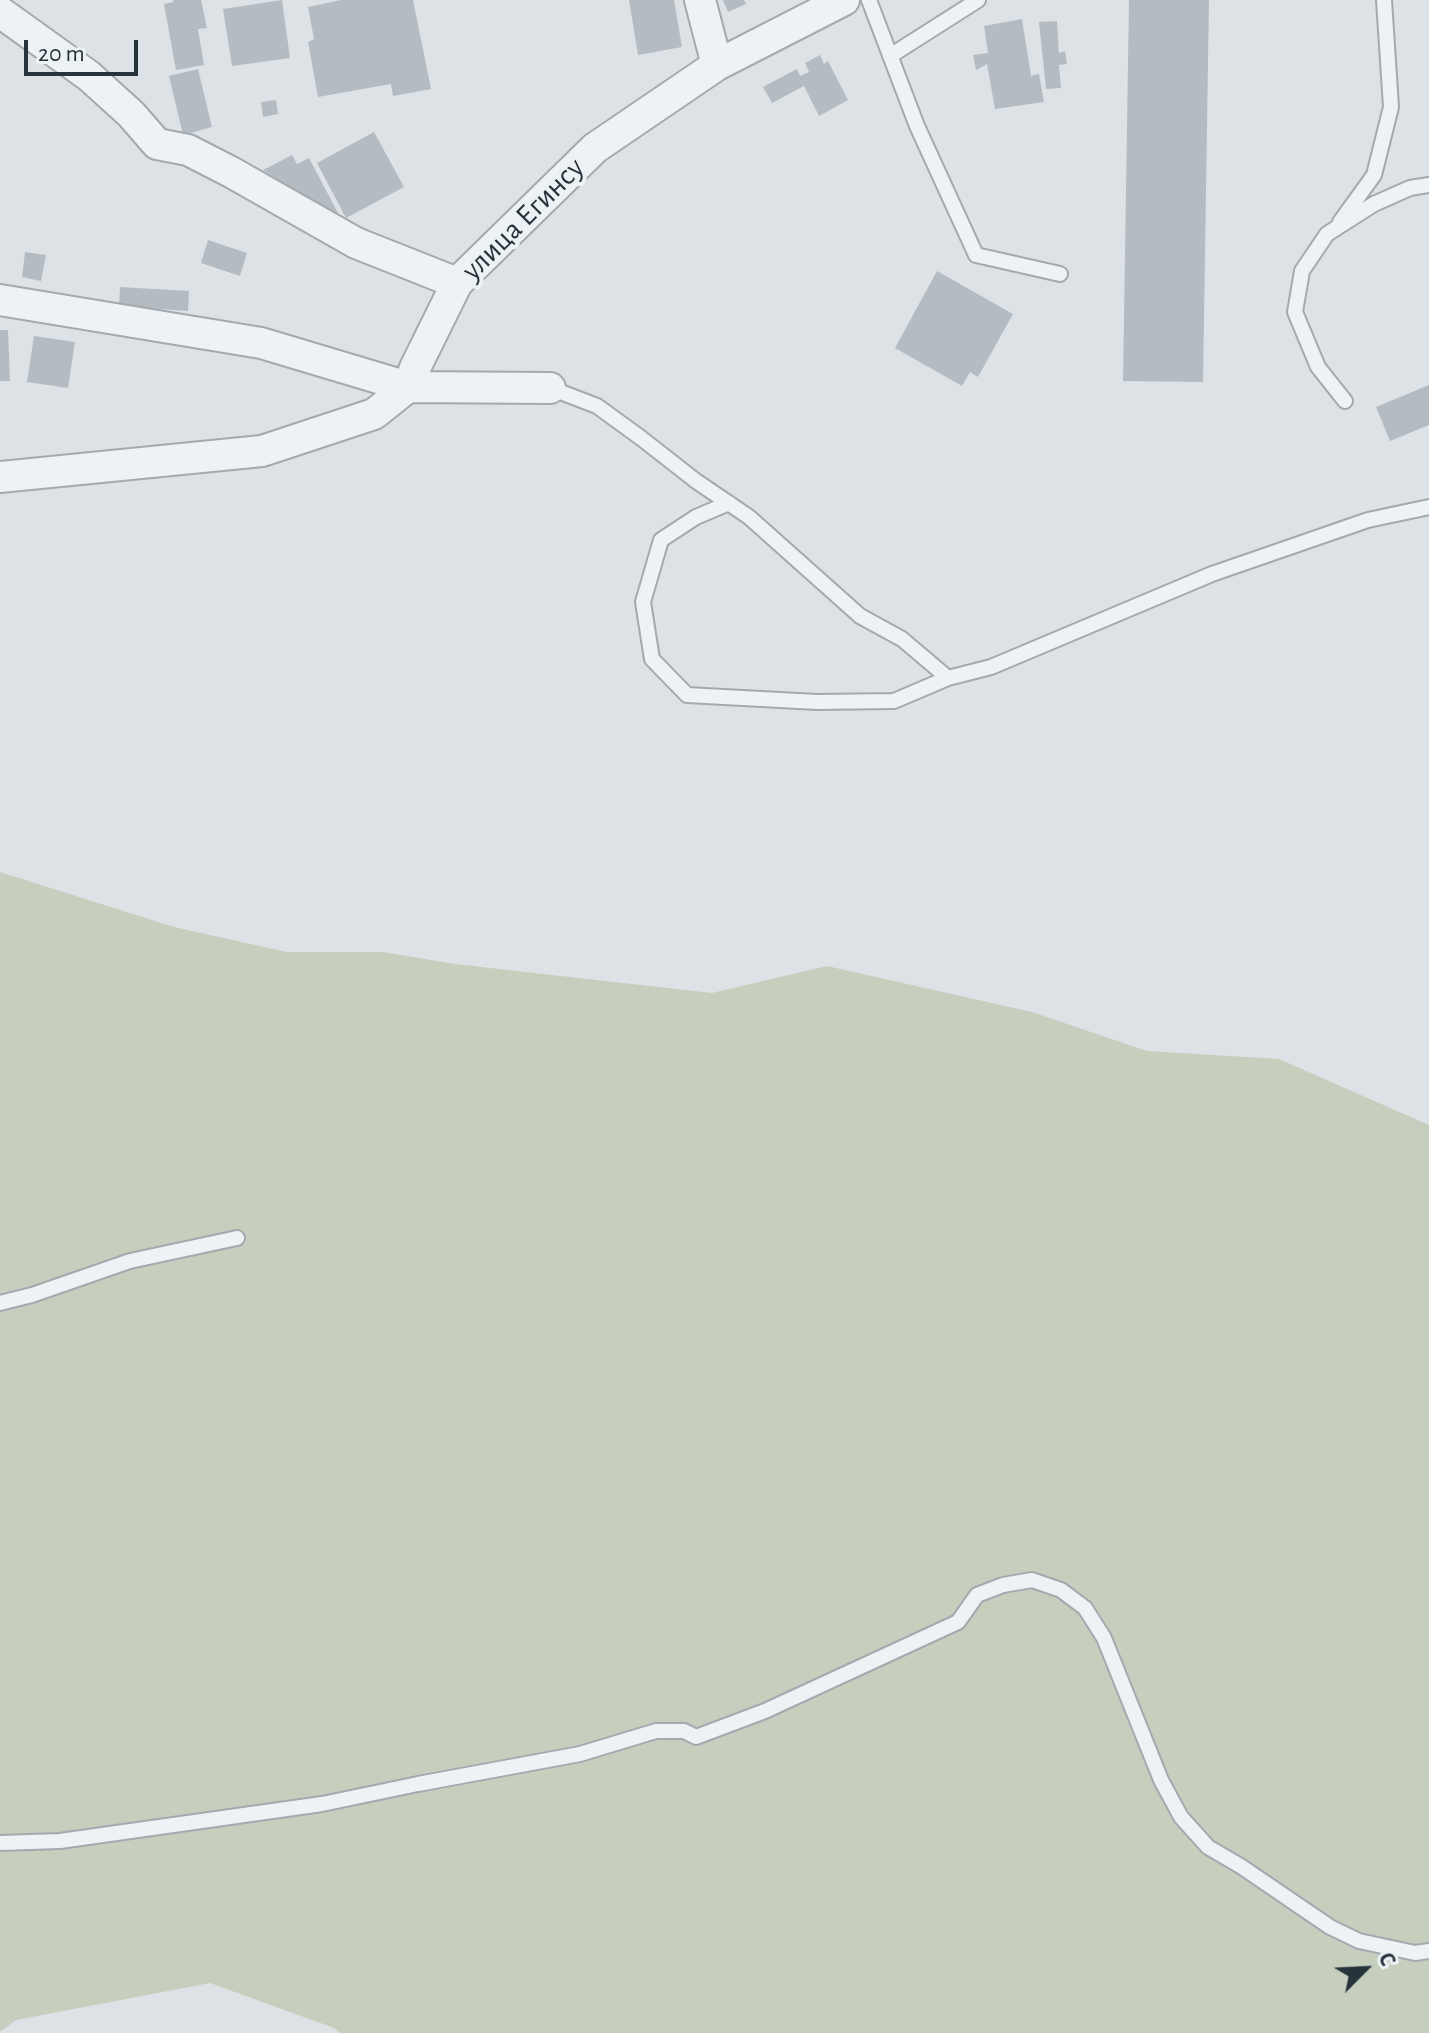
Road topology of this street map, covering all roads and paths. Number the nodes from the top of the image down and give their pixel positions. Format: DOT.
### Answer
graph roads {
  1 [pos="700,0"];
  2 [pos="844,0"];
  3 [pos="869,0"];
  4 [pos="978,0"];
  5 [pos="1384,0"];
  6 [pos="0,12"];
  7 [pos="890,56"];
  8 [pos="717,65"];
  9 [pos="1429,185"];
  10 [pos="1335,229"];
  11 [pos="1060,274"];
  12 [pos="457,283"];
  13 [pos="0,300"];
  14 [pos="408,387"];
  15 [pos="550,388"];
  16 [pos="1345,401"];
  17 [pos="0,477"];
  18 [pos="729,503"];
  19 [pos="1429,507"];
  20 [pos="948,678"];
  21 [pos="237,1238"];
  22 [pos="0,1303"];
  23 [pos="0,1843"];
  24 [pos="1429,1951"];
  1 -- 8 [label="street"];
  2 -- 8 [label="street, улица Егинсу"];
  3 -- 7 [label="lane"];
  4 -- 7 [label="lane"];
  5 -- 10 [label="lane"];
  6 -- 12 [label="street"];
  7 -- 11 [label="lane"];
  8 -- 12 [label="street, улица Егинсу"];
  9 -- 10 [label="lane"];
  10 -- 16 [label="lane"];
  12 -- 14 [label="street, улица Егинсу"];
  13 -- 14 [label="street"];
  14 -- 15 [label="street"];
  14 -- 17 [label="street, улица Егинсу"];
  15 -- 18 [label="lane"];
  18 -- 20 [label="lane"];
  18 -- 20 [label="lane"];
  19 -- 20 [label="lane"];
  21 -- 22 [label="lane"];
  23 -- 24 [label="lane"];
}
